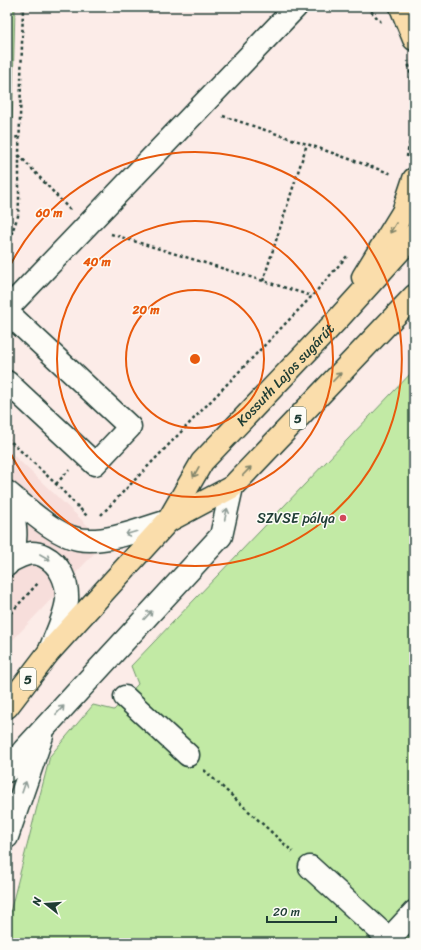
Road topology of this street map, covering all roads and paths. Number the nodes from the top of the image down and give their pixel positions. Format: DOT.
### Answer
graph roads {
  1 [pos="23,7"];
  2 [pos="296,7"];
  3 [pos="367,7"];
  4 [pos="401,7"];
  5 [pos="382,23"];
  6 [pos="410,47"];
  7 [pos="199,108"];
  8 [pos="7,132"];
  9 [pos="19,137"];
  10 [pos="10,138"];
  11 [pos="7,142"];
  12 [pos="307,144"];
  13 [pos="19,155"];
  14 [pos="406,159"];
  15 [pos="393,174"];
  16 [pos="414,179"];
  17 [pos="86,226"];
  18 [pos="414,235"];
  19 [pos="7,239"];
  20 [pos="352,250"];
  21 [pos="264,281"];
  22 [pos="312,296"];
  23 [pos="414,296"];
  24 [pos="7,310"];
  25 [pos="337,320"];
  26 [pos="7,382"];
  27 [pos="7,438"];
  28 [pos="232,488"];
  29 [pos="7,493"];
  30 [pos="168,522"];
  31 [pos="94,523"];
  32 [pos="78,539"];
  33 [pos="8,564"];
  34 [pos="56,564"];
  35 [pos="7,617"];
  36 [pos="50,652"];
  37 [pos="125,698"];
  38 [pos="7,707"];
  39 [pos="45,726"];
  40 [pos="188,755"];
  41 [pos="7,771"];
  42 [pos="7,837"];
  43 [pos="310,867"];
  44 [pos="414,912"];
  45 [pos="400,938"];
  1 -- 9 [label="path"];
  2 -- 7 [label="lane"];
  3 -- 5 [label="path"];
  4 -- 6 [label="main road"];
  6 -- 14 [label="path"];
  7 -- 12 [label="path"];
  7 -- 17 [label="lane"];
  8 -- 10 [label="path"];
  9 -- 10 [label="path"];
  9 -- 13 [label="path"];
  10 -- 11 [label="path"];
  12 -- 15 [label="path"];
  12 -- 21 [label="path"];
  13 -- 17 [label="path"];
  13 -- 19 [label="path"];
  16 -- 25 [label="main road, one-way"];
  17 -- 21 [label="path"];
  17 -- 24 [label="lane"];
  18 -- 25 [label="main road, Kossuth Lajos sugárút / 5"];
  20 -- 22 [label="path"];
  21 -- 22 [label="path"];
  22 -- 31 [label="path"];
  28 -- 23 [label="main road, Kossuth Lajos sugárút / 5, one-way"];
  24 -- 26 [label="lane"];
  25 -- 30 [label="main road, Kossuth Lajos sugárút / 5, one-way"];
  27 -- 31 [label="path"];
  28 -- 30 [label="main road, Kossuth Lajos sugárút / 5"];
  39 -- 28 [label="lane, one-way"];
  29 -- 32 [label="lane"];
  29 -- 33 [label="lane"];
  30 -- 32 [label="lane, one-way"];
  30 -- 36 [label="main road, Kossuth Lajos sugárút / 5"];
  31 -- 32 [label="path"];
  33 -- 34 [label="lane, one-way"];
  34 -- 35 [label="path"];
  34 -- 36 [label="lane"];
  36 -- 38 [label="main road, Kossuth Lajos sugárút / 5"];
  37 -- 40 [label="lane"];
  39 -- 41 [label="lane"];
  42 -- 39 [label="lane, one-way"];
  40 -- 43 [label="path"];
  43 -- 45 [label="lane"];
  44 -- 45 [label="lane"];
}
